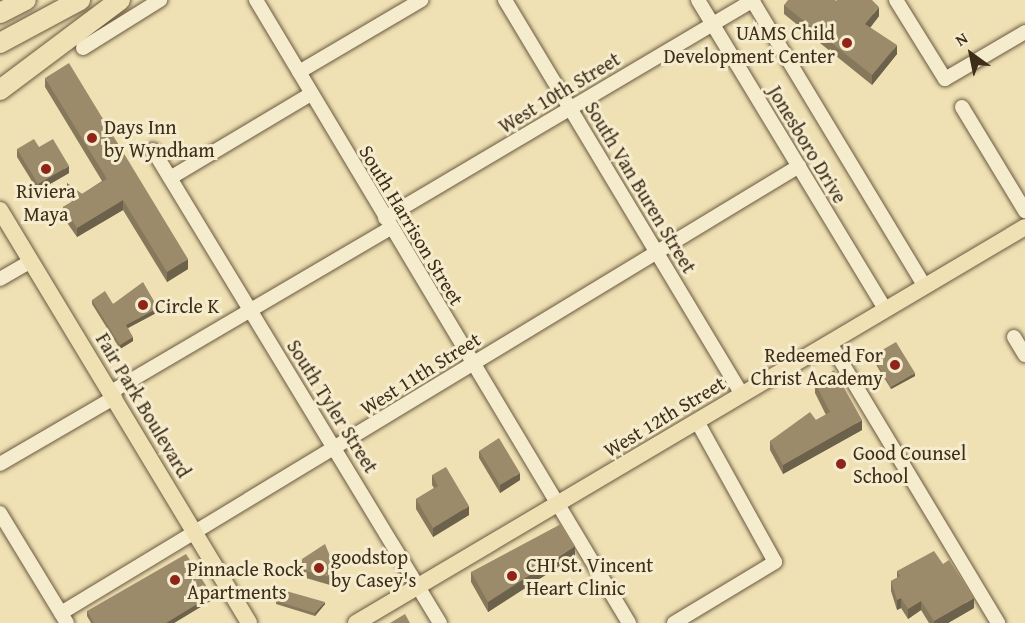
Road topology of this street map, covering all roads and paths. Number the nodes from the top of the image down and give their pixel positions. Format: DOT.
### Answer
graph roads {
  1 [pos="26,0"];
  2 [pos="80,0"];
  3 [pos="120,0"];
  4 [pos="160,0"];
  5 [pos="256,0"];
  6 [pos="421,0"];
  7 [pos="505,0"];
  8 [pos="698,0"];
  9 [pos="752,0"];
  10 [pos="896,0"];
  11 [pos="0,13"];
  12 [pos="711,24"];
  13 [pos="1025,32"];
  14 [pos="0,43"];
  15 [pos="83,48"];
  16 [pos="299,72"];
  17 [pos="0,90"];
  18 [pos="309,95"];
  19 [pos="962,107"];
  20 [pos="570,108"];
  21 [pos="153,150"];
  22 [pos="799,166"];
  23 [pos="170,178"];
  24 [pos="0,210"];
  25 [pos="1025,211"];
  26 [pos="388,223"];
  27 [pos="1025,226"];
  28 [pos="657,251"];
  29 [pos="31,261"];
  30 [pos="0,279"];
  31 [pos="924,285"];
  32 [pos="885,309"];
  33 [pos="249,311"];
  34 [pos="1014,337"];
  35 [pos="830,343"];
  36 [pos="1025,355"];
  37 [pos="475,364"];
  38 [pos="742,394"];
  39 [pos="113,395"];
  40 [pos="697,421"];
  41 [pos="337,448"];
  42 [pos="0,464"];
  43 [pos="560,503"];
  44 [pos="0,513"];
  45 [pos="195,532"];
  46 [pos="419,586"];
  47 [pos="64,618"];
  48 [pos="993,622"];
  49 [pos="249,623"];
  50 [pos="356,623"];
  51 [pos="440,623"];
  52 [pos="629,623"];
  53 [pos="674,623"];
  1 -- 11 [label="highway"];
  2 -- 14 [label="highway"];
  3 -- 17 [label="highway"];
  4 -- 15 [label="street"];
  5 -- 16 [label="street, South Harrison Street"];
  6 -- 16 [label="street"];
  7 -- 20 [label="street, South Van Buren Street"];
  8 -- 12 [label="street, Jonesboro Drive"];
  9 -- 12 [label="street, West 10th Street"];
  9 -- 31 [label="street, Jonesboro Drive"];
  10 -- 13 [label="street"];
  12 -- 20 [label="street, West 10th Street"];
  12 -- 22 [label="street, Jonesboro Drive"];
  16 -- 18 [label="street, South Harrison Street"];
  18 -- 23 [label="street"];
  18 -- 26 [label="street, South Harrison Street"];
  19 -- 25 [label="street"];
  20 -- 26 [label="street, West 10th Street"];
  20 -- 28 [label="street, South Van Buren Street"];
  21 -- 23 [label="street, South Tyler Street"];
  22 -- 28 [label="street, West 11th Street"];
  22 -- 32 [label="street, Jonesboro Drive"];
  23 -- 33 [label="street, South Tyler Street"];
  24 -- 29 [label="main road, Fair Park Boulevard"];
  26 -- 33 [label="street, West 10th Street"];
  26 -- 37 [label="street, South Harrison Street"];
  27 -- 31 [label="main road, West 12th Street"];
  28 -- 37 [label="street, West 11th Street"];
  28 -- 38 [label="street, South Van Buren Street"];
  29 -- 30 [label="street"];
  29 -- 39 [label="main road, Fair Park Boulevard"];
  31 -- 32 [label="main road, West 12th Street"];
  32 -- 35 [label="main road, West 12th Street"];
  33 -- 39 [label="street, West 10th Street"];
  33 -- 41 [label="street, South Tyler Street"];
  34 -- 36 [label="street"];
  35 -- 38 [label="main road, West 12th Street"];
  35 -- 48 [label="street"];
  37 -- 41 [label="street, West 11th Street"];
  37 -- 43 [label="street, South Harrison Street"];
  38 -- 40 [label="main road, West 12th Street"];
  39 -- 42 [label="street, West 10th Street"];
  39 -- 45 [label="main road, Fair Park Boulevard"];
  40 -- 43 [label="main road, West 12th Street"];
  40 -- 53 [label="street"];
  41 -- 45 [label="street, West 11th Street"];
  41 -- 46 [label="street, South Tyler Street"];
  43 -- 46 [label="main road, West 12th Street"];
  43 -- 52 [label="street, South Harrison Street"];
  44 -- 47 [label="street"];
  45 -- 47 [label="street, West 11th Street"];
  45 -- 49 [label="main road, Fair Park Boulevard"];
  46 -- 50 [label="main road, West 12th Street"];
  46 -- 51 [label="street, South Tyler Street"];
}
